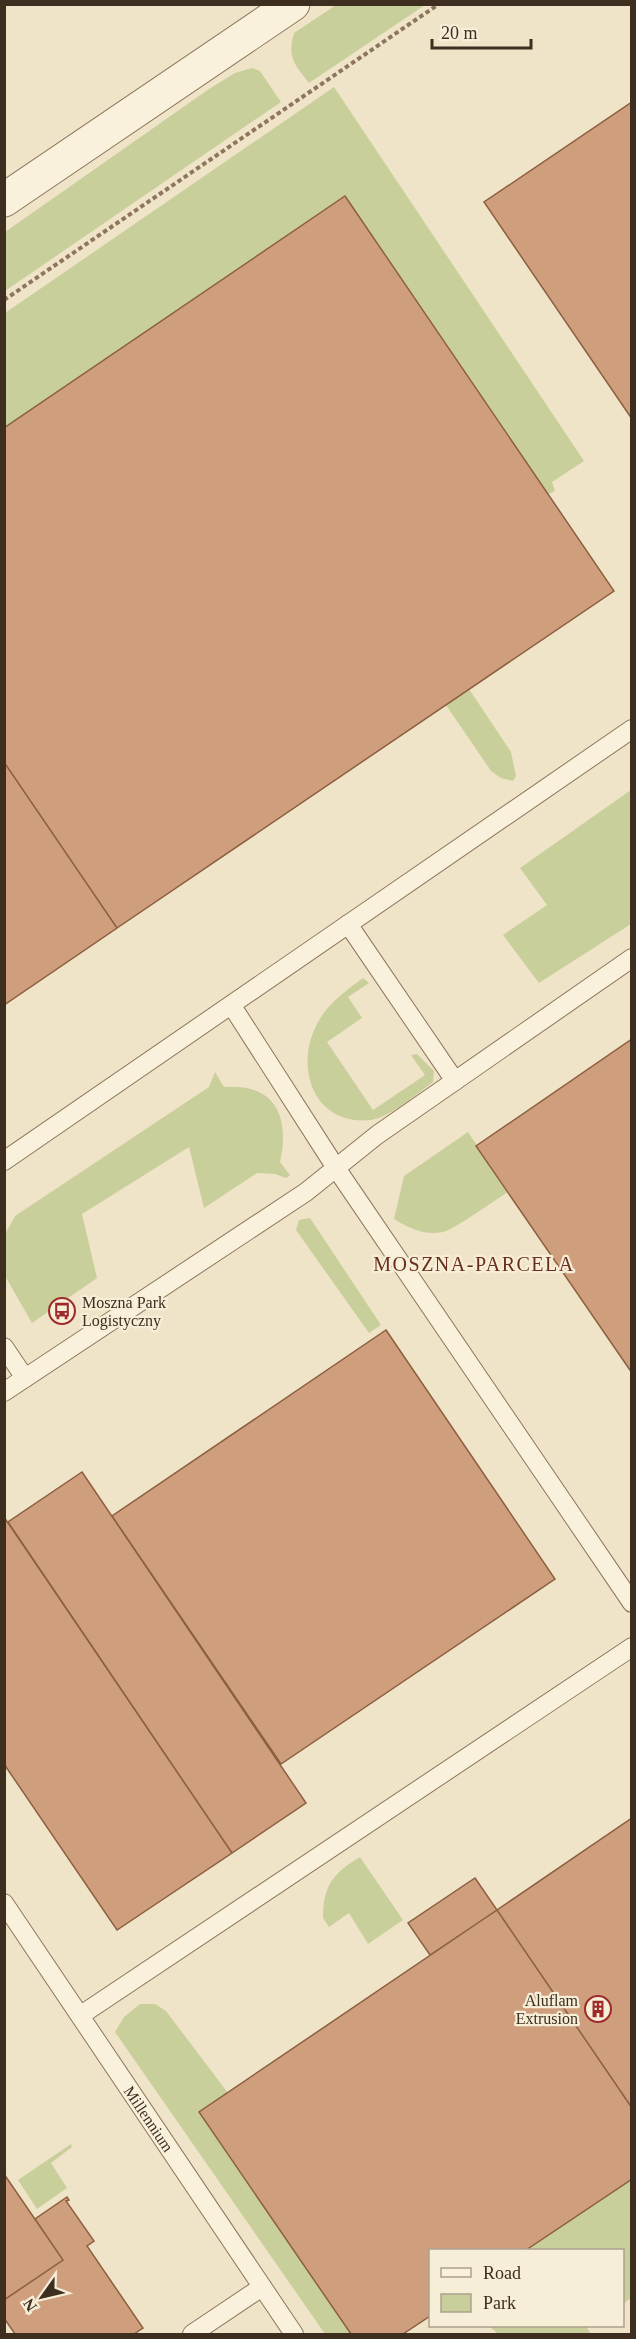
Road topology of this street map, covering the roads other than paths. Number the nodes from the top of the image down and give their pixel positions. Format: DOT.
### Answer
graph roads {
  1 [pos="293,4"];
  2 [pos="4,200"];
  3 [pos="632,729"];
  4 [pos="348,924"];
  5 [pos="632,958"];
  6 [pos="232,1006"];
  7 [pos="455,1081"];
  8 [pos="4,1161"];
  9 [pos="336,1168"];
  10 [pos="4,1347"];
  11 [pos="25,1378"];
  12 [pos="4,1392"];
  13 [pos="632,1603"];
  14 [pos="632,1647"];
  15 [pos="4,1903"];
  16 [pos="81,2015"];
  17 [pos="262,2287"];
  18 [pos="192,2334"];
  19 [pos="294,2334"];
  1 -- 2 [label="street"];
  3 -- 4 [label="lane"];
  4 -- 6 [label="lane"];
  4 -- 7 [label="lane"];
  5 -- 7 [label="lane"];
  6 -- 8 [label="lane"];
  6 -- 9 [label="lane"];
  7 -- 9 [label="lane"];
  9 -- 11 [label="lane"];
  9 -- 13 [label="lane"];
  10 -- 11 [label="lane"];
  11 -- 12 [label="lane"];
  14 -- 16 [label="lane"];
  15 -- 16 [label="lane, Millennium"];
  16 -- 17 [label="lane, Millennium"];
  17 -- 18 [label="lane"];
  17 -- 19 [label="lane, Millennium"];
}
